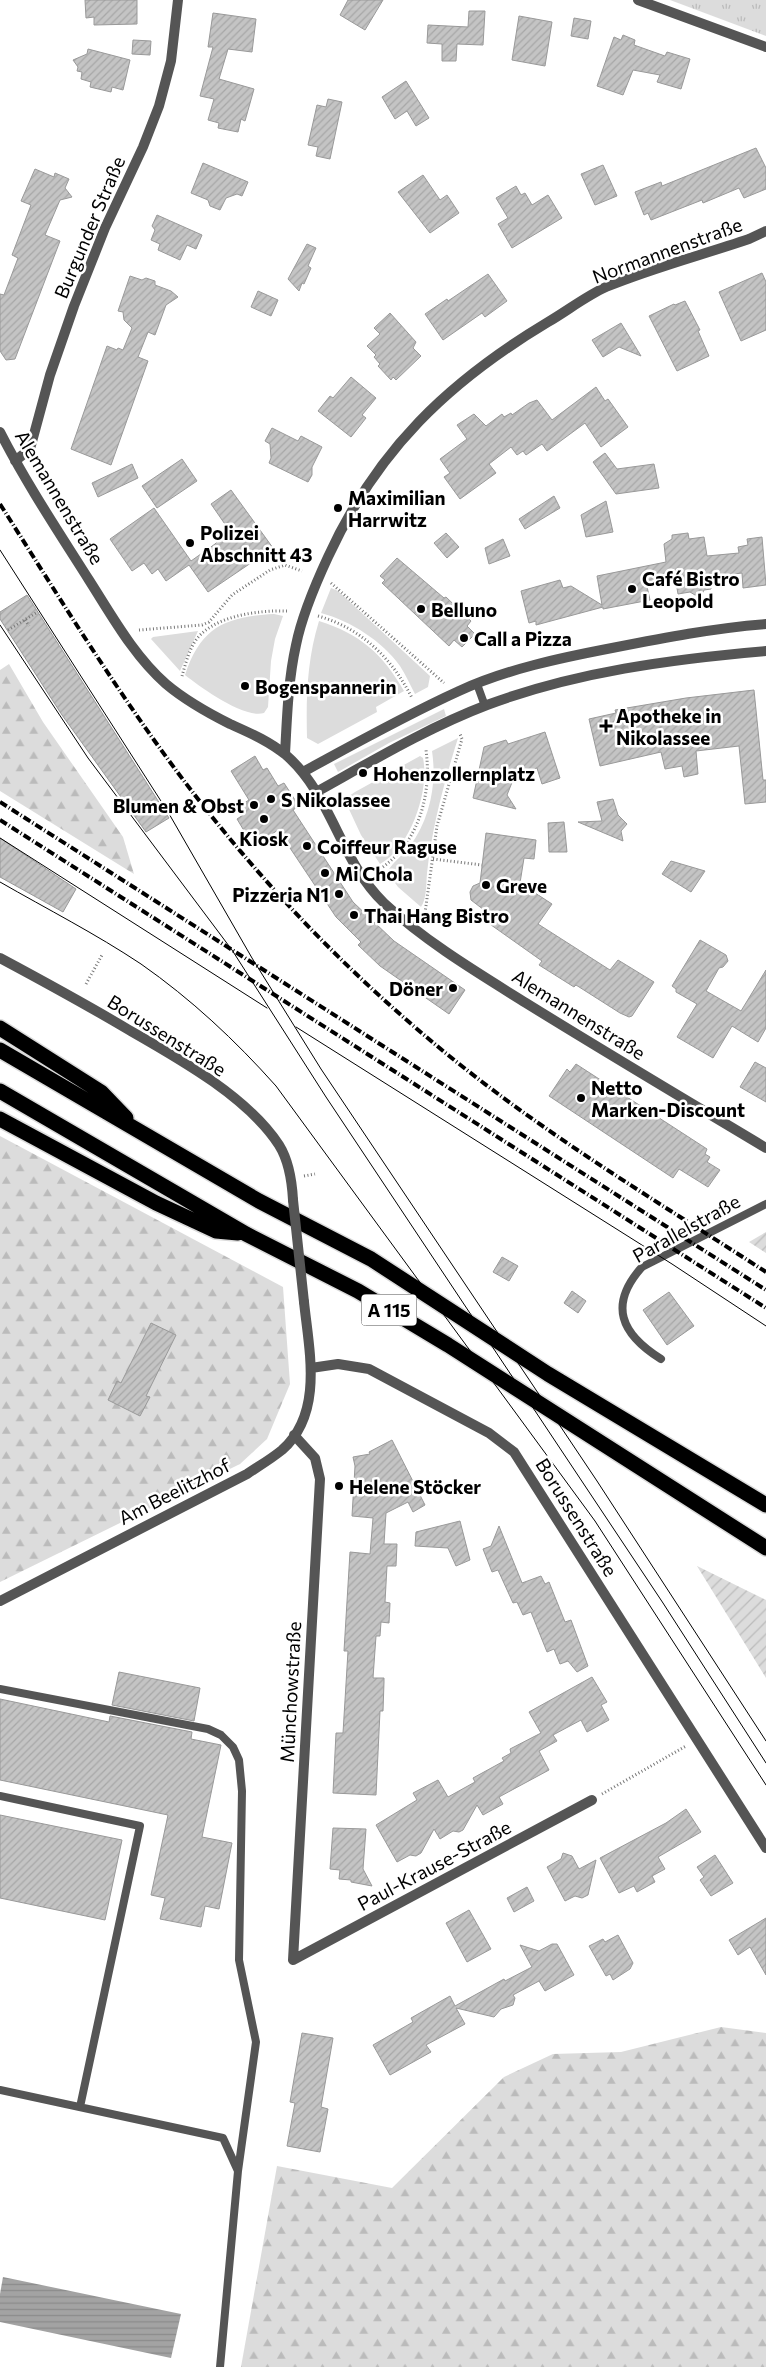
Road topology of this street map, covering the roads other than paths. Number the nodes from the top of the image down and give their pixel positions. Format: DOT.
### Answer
graph roads {
  1 [pos="178,0"];
  2 [pos="638,0"];
  3 [pos="766,47"];
  4 [pos="766,231"];
  5 [pos="0,432"];
  6 [pos="15,461"];
  7 [pos="766,624"];
  8 [pos="766,652"];
  9 [pos="477,684"];
  10 [pos="485,706"];
  11 [pos="285,754"];
  12 [pos="303,772"];
  13 [pos="318,791"];
  14 [pos="0,958"];
  15 [pos="0,1028"];
  16 [pos="0,1050"];
  17 [pos="0,1091"];
  18 [pos="0,1119"];
  19 [pos="140,1132"];
  20 [pos="766,1148"];
  21 [pos="766,1204"];
  22 [pos="246,1234"];
  23 [pos="661,1359"];
  24 [pos="311,1368"];
  25 [pos="294,1436"];
  26 [pos="766,1505"];
  27 [pos="766,1548"];
  28 [pos="0,1601"];
  29 [pos="0,1689"];
  30 [pos="0,1796"];
  31 [pos="592,1800"];
  32 [pos="766,1848"];
  33 [pos="293,1960"];
  34 [pos="0,2090"];
  35 [pos="80,2107"];
  36 [pos="238,2171"];
  37 [pos="220,2367"];
  1 -- 6 [label="street, Burgunder Straße"];
  2 -- 3 [label="street"];
  4 -- 11 [label="street, Normannenstraße"];
  5 -- 6 [label="street, Alemannenstraße"];
  6 -- 11 [label="street, Alemannenstraße"];
  7 -- 9 [label="street"];
  8 -- 10 [label="street"];
  9 -- 10 [label="lane"];
  9 -- 12 [label="street"];
  10 -- 13 [label="street"];
  11 -- 12 [label="street"];
  12 -- 13 [label="street"];
  13 -- 20 [label="street, Alemannenstraße"];
  14 -- 24 [label="street, Borussenstraße, bridge"];
  15 -- 19 [label="highway"];
  16 -- 19 [label="highway, A 115"];
  17 -- 22 [label="highway, A 115"];
  18 -- 22 [label="highway"];
  19 -- 26 [label="highway, A 115"];
  21 -- 23 [label="lane, Parallelstraße"];
  22 -- 27 [label="highway, A 115"];
  24 -- 25 [label="street, Am Beelitzhof"];
  24 -- 32 [label="street, Borussenstraße"];
  25 -- 28 [label="street, Am Beelitzhof"];
  25 -- 33 [label="street, Münchowstraße"];
  29 -- 36 [label="lane"];
  30 -- 35 [label="lane"];
  31 -- 33 [label="street, Paul-Krause-Straße"];
  34 -- 35 [label="lane"];
  35 -- 36 [label="lane"];
  36 -- 37 [label="lane"];
}
